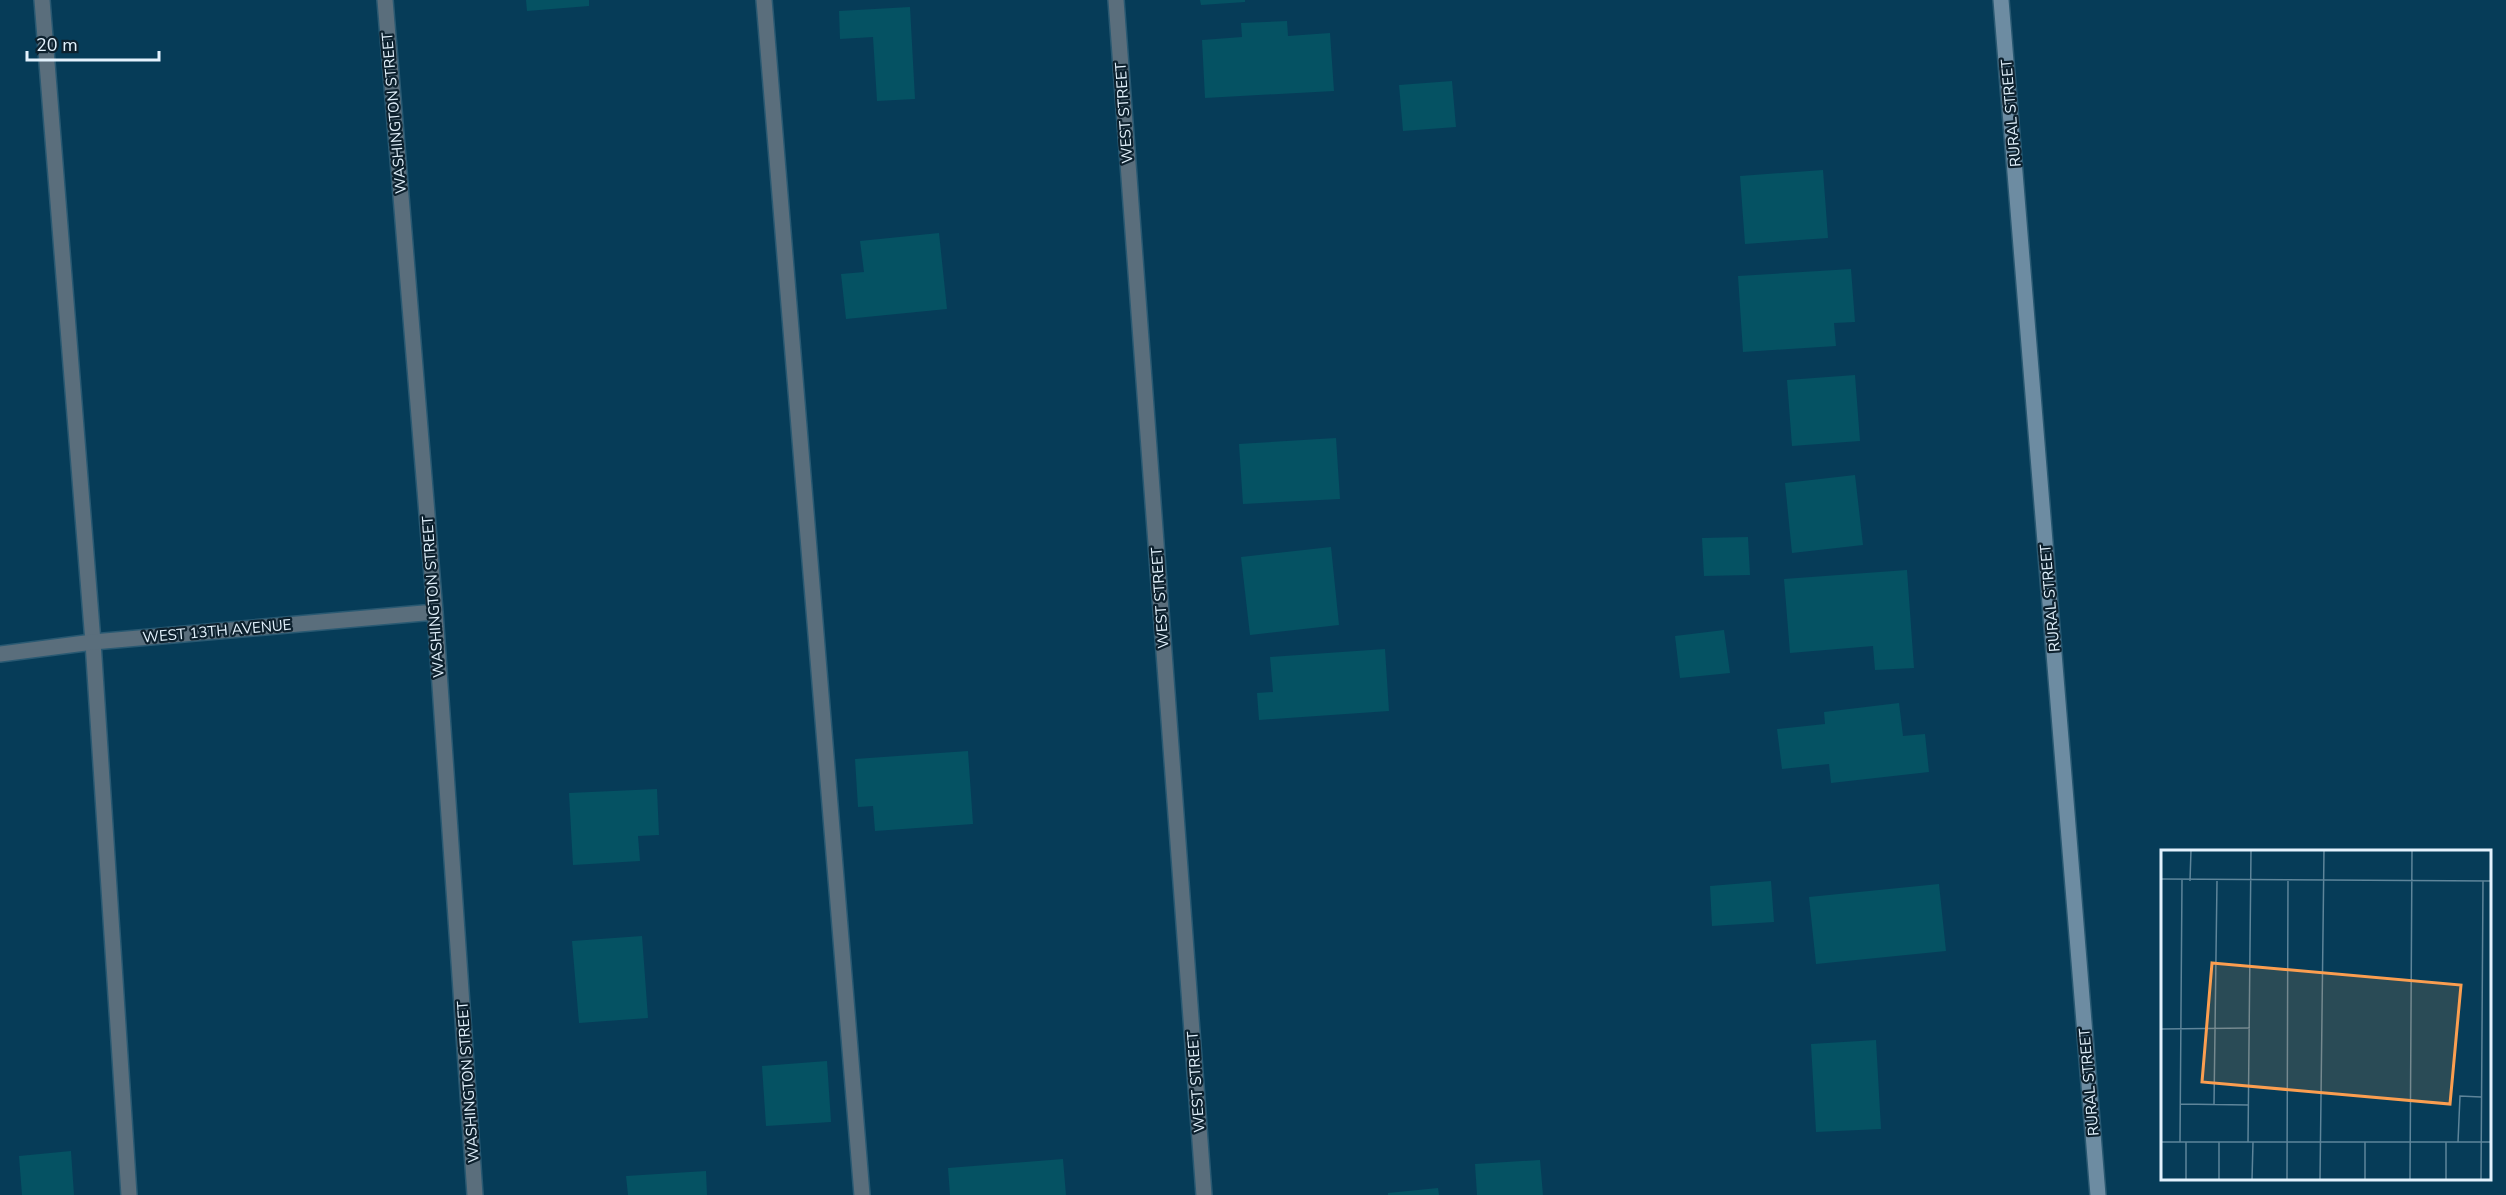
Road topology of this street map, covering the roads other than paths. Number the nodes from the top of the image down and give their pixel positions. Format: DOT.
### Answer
graph roads {
  1 [pos="42,0"];
  2 [pos="385,0"];
  3 [pos="764,0"];
  4 [pos="1116,0"];
  5 [pos="2001,0"];
  6 [pos="435,612"];
  7 [pos="93,642"];
  8 [pos="0,654"];
  9 [pos="129,1195"];
  10 [pos="475,1195"];
  11 [pos="862,1195"];
  12 [pos="1204,1195"];
  13 [pos="2098,1195"];
  1 -- 7 [label="street"];
  2 -- 6 [label="street, WASHINGTON STREET"];
  3 -- 11 [label="street"];
  4 -- 12 [label="street, WEST STREET"];
  5 -- 13 [label="street, RURAL STREET"];
  6 -- 7 [label="street, WEST 13TH AVENUE"];
  6 -- 10 [label="street, WASHINGTON STREET"];
  7 -- 8 [label="street, WEST 13TH AVENUE"];
  7 -- 9 [label="street"];
}
